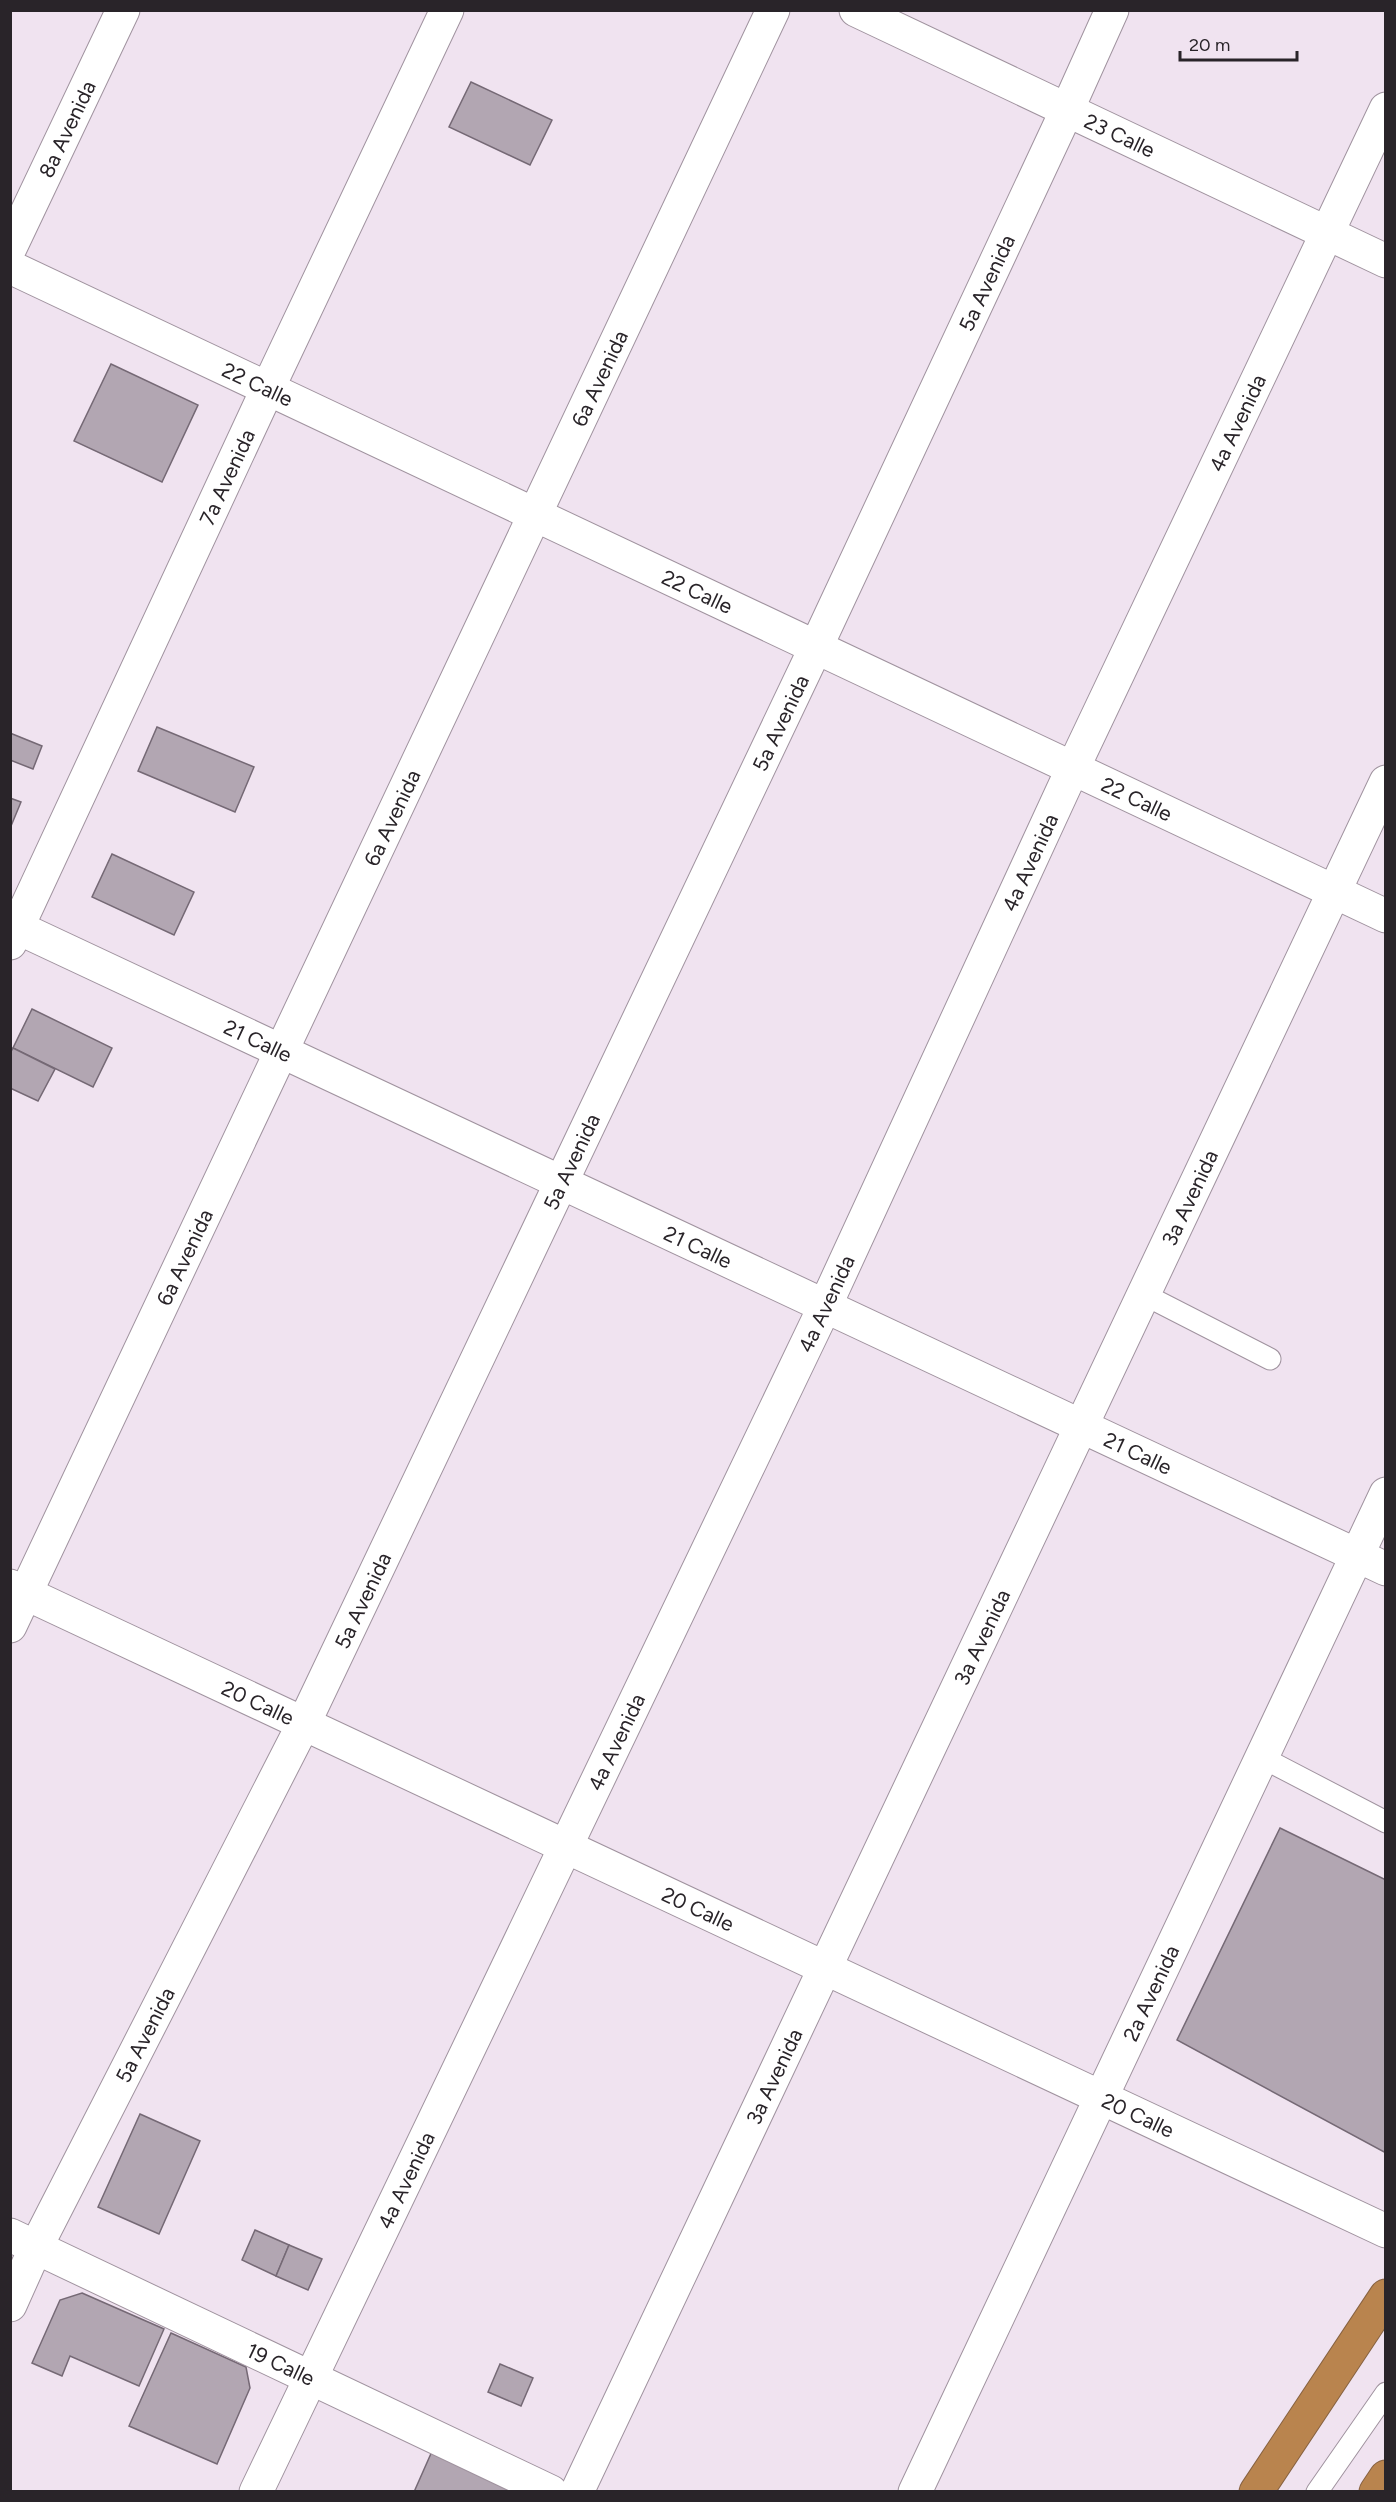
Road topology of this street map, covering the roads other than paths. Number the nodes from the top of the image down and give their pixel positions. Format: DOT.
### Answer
graph roads {
  1 [pos="123,10"];
  2 [pos="447,10"];
  3 [pos="773,10"];
  4 [pos="856,10"];
  5 [pos="1112,10"];
  6 [pos="1386,109"];
  7 [pos="1067,110"];
  8 [pos="1325,232"];
  9 [pos="10,248"];
  10 [pos="1386,261"];
  11 [pos="10,267"];
  12 [pos="268,388"];
  13 [pos="536,514"];
  14 [pos="816,647"];
  15 [pos="1073,768"];
  16 [pos="1386,782"];
  17 [pos="1334,891"];
  18 [pos="1386,916"];
  19 [pos="13,932"];
  20 [pos="281,1051"];
  21 [pos="561,1182"];
  22 [pos="1143,1294"];
  23 [pos="825,1306"];
  24 [pos="1270,1359"];
  25 [pos="1080,1426"];
  26 [pos="1386,1494"];
  27 [pos="1356,1556"];
  28 [pos="1386,1569"];
  29 [pos="18,1589"];
  30 [pos="10,1626"];
  31 [pos="304,1723"];
  32 [pos="1261,1757"];
  33 [pos="1386,1822"];
  34 [pos="567,1846"];
  35 [pos="824,1968"];
  36 [pos="1101,2097"];
  37 [pos="1386,2231"];
  38 [pos="23,2241"];
  39 [pos="1386,2296"];
  40 [pos="10,2305"];
  41 [pos="312,2378"];
  42 [pos="1386,2393"];
  43 [pos="1386,2477"];
  44 [pos="256,2492"];
  45 [pos="550,2492"];
  46 [pos="577,2492"];
  47 [pos="915,2492"];
  48 [pos="1256,2492"];
  49 [pos="1317,2492"];
  50 [pos="1376,2492"];
  1 -- 9 [label="street, 8a Avenida"];
  2 -- 12 [label="street, 7a Avenida"];
  3 -- 13 [label="street, 6a Avenida"];
  4 -- 7 [label="street, 23 Calle"];
  5 -- 7 [label="street, 5a Avenida"];
  6 -- 8 [label="street, 4a Avenida"];
  7 -- 8 [label="street, 23 Calle"];
  7 -- 14 [label="street, 5a Avenida"];
  8 -- 10 [label="street, 23 Calle"];
  8 -- 15 [label="street, 4a Avenida"];
  11 -- 12 [label="street, 22 Calle"];
  12 -- 13 [label="street, 22 Calle"];
  12 -- 19 [label="street, 7a Avenida"];
  13 -- 14 [label="street, 22 Calle"];
  13 -- 20 [label="street, 6a Avenida"];
  14 -- 15 [label="street, 22 Calle"];
  14 -- 21 [label="street, 5a Avenida"];
  15 -- 17 [label="street, 22 Calle"];
  15 -- 23 [label="street, 4a Avenida"];
  16 -- 17 [label="street, 3a Avenida"];
  17 -- 18 [label="street, 22 Calle"];
  17 -- 22 [label="street, 3a Avenida"];
  19 -- 20 [label="street, 21 Calle"];
  20 -- 21 [label="street, 21 Calle"];
  20 -- 29 [label="street, 6a Avenida"];
  21 -- 23 [label="street, 21 Calle"];
  21 -- 31 [label="street, 5a Avenida"];
  22 -- 24 [label="lane"];
  22 -- 25 [label="street, 3a Avenida"];
  23 -- 25 [label="street, 21 Calle"];
  23 -- 34 [label="street, 4a Avenida"];
  25 -- 27 [label="street, 21 Calle"];
  25 -- 35 [label="street, 3a Avenida"];
  26 -- 27 [label="street, 2a Avenida"];
  27 -- 28 [label="street, 21 Calle"];
  27 -- 32 [label="street, 2a Avenida"];
  29 -- 30 [label="street, 6a Avenida"];
  29 -- 31 [label="street, 20 Calle"];
  31 -- 34 [label="street, 20 Calle"];
  31 -- 38 [label="street, 5a Avenida"];
  32 -- 33 [label="lane"];
  32 -- 36 [label="street, 2a Avenida"];
  34 -- 35 [label="street, 20 Calle"];
  34 -- 41 [label="street, 4a Avenida"];
  35 -- 36 [label="street, 20 Calle"];
  35 -- 46 [label="street, 3a Avenida"];
  36 -- 37 [label="street, 20 Calle"];
  36 -- 47 [label="street, 2a Avenida"];
  38 -- 40 [label="street, 5a Avenida"];
  38 -- 41 [label="street, 19 Calle"];
  39 -- 48 [label="highway"];
  41 -- 44 [label="street, 4a Avenida"];
  41 -- 45 [label="street, 19 Calle"];
  42 -- 49 [label="lane"];
  43 -- 50 [label="highway"];
}
